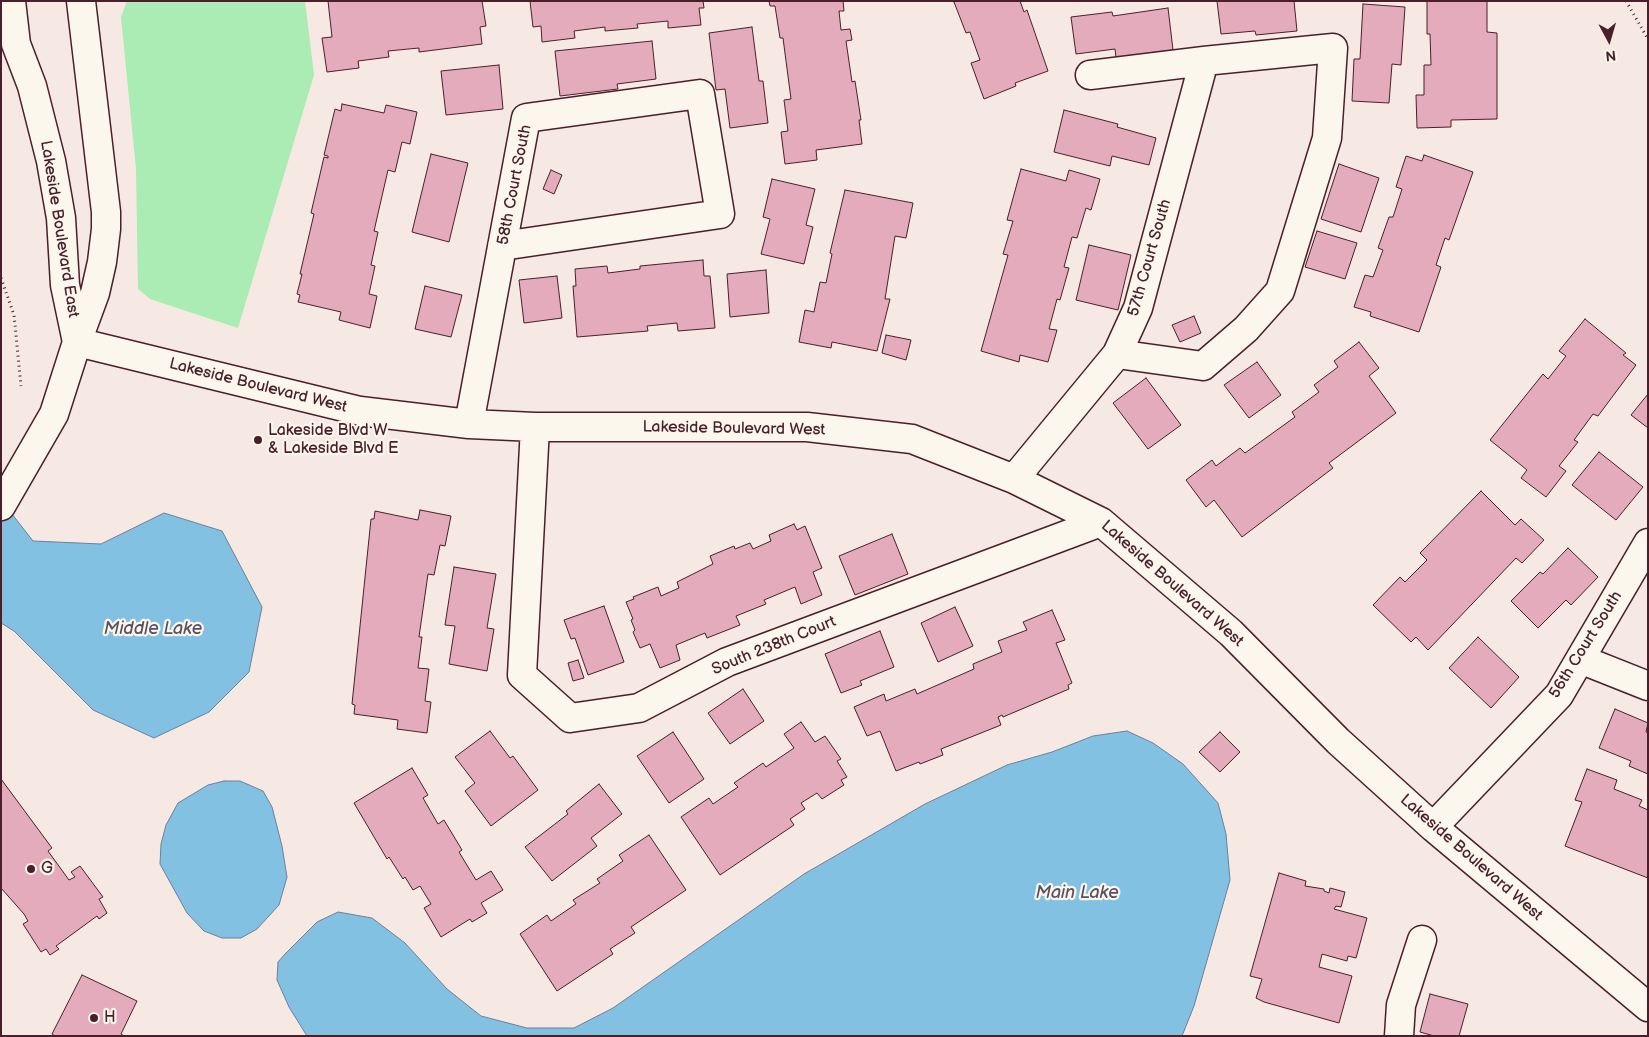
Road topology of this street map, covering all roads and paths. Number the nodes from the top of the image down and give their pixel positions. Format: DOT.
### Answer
graph roads {
  1 [pos="11,1"];
  2 [pos="81,1"];
  3 [pos="1626,1"];
  4 [pos="9,35"];
  5 [pos="1648,39"];
  6 [pos="1204,61"];
  7 [pos="1090,75"];
  8 [pos="502,246"];
  9 [pos="1,278"];
  10 [pos="77,342"];
  11 [pos="1117,354"];
  12 [pos="21,386"];
  13 [pos="469,424"];
  14 [pos="535,427"];
  15 [pos="1014,479"];
  16 [pos="1,506"];
  17 [pos="1101,522"];
  18 [pos="1648,543"];
  19 [pos="1580,659"];
  20 [pos="1648,686"];
  21 [pos="1433,827"];
  22 [pos="1422,940"];
  23 [pos="1648,1007"];
  24 [pos="1399,1036"];
  1 -- 4 [label="street, Lakeside Boulevard East"];
  2 -- 10 [label="street, Lakeside Boulevard East"];
  3 -- 5 [label="path"];
  4 -- 10 [label="street, Lakeside Boulevard East"];
  6 -- 7 [label="street"];
  6 -- 11 [label="street, 57th Court South"];
  6 -- 11 [label="street"];
  8 -- 8 [label="street, 58th Court South"];
  8 -- 13 [label="street, 58th Court South"];
  9 -- 12 [label="path"];
  10 -- 13 [label="street, Lakeside Boulevard West"];
  10 -- 16 [label="street, Lakeside Boulevard East"];
  11 -- 15 [label="street, 57th Court South"];
  13 -- 14 [label="street, Lakeside Boulevard West"];
  14 -- 15 [label="street, Lakeside Boulevard West"];
  14 -- 17 [label="street, South 238th Court"];
  15 -- 17 [label="street, Lakeside Boulevard West"];
  17 -- 21 [label="street, Lakeside Boulevard West"];
  18 -- 19 [label="street, 56th Court South"];
  19 -- 20 [label="street"];
  19 -- 21 [label="street, 56th Court South"];
  21 -- 23 [label="street, Lakeside Boulevard West"];
  22 -- 24 [label="street"];
}
